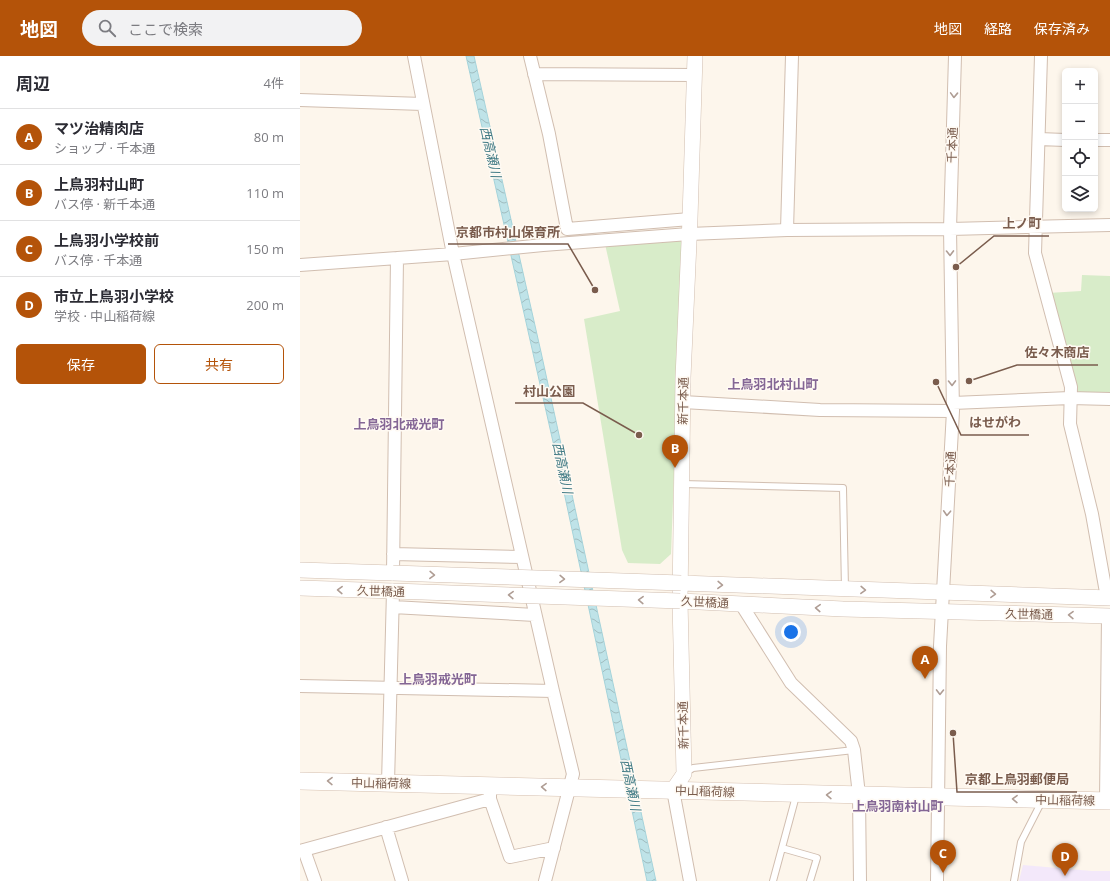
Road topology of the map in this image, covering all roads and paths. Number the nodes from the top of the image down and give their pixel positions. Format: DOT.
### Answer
graph roads {
  1 [pos="414,56"];
  2 [pos="530,56"];
  3 [pos="695,56"];
  4 [pos="792,56"];
  5 [pos="955,56"];
  6 [pos="1041,56"];
  7 [pos="534,74"];
  8 [pos="694,75"];
  9 [pos="300,100"];
  10 [pos="423,104"];
  11 [pos="1039,139"];
  12 [pos="1062,140"];
  13 [pos="1098,140"];
  14 [pos="1110,140"];
  15 [pos="1110,225"];
  16 [pos="690,226"];
  17 [pos="1036,226"];
  18 [pos="950,229"];
  19 [pos="787,230"];
  20 [pos="453,254"];
  21 [pos="397,258"];
  22 [pos="300,264"];
  23 [pos="1070,398"];
  24 [pos="1110,399"];
  25 [pos="683,402"];
  26 [pos="953,407"];
  27 [pos="682,484"];
  28 [pos="393,554"];
  29 [pos="522,556"];
  30 [pos="300,570"];
  31 [pos="393,574"];
  32 [pos="681,583"];
  33 [pos="300,588"];
  34 [pos="845,589"];
  35 [pos="393,591"];
  36 [pos="943,592"];
  37 [pos="1108,598"];
  38 [pos="680,601"];
  39 [pos="741,604"];
  40 [pos="393,606"];
  41 [pos="941,612"];
  42 [pos="535,615"];
  43 [pos="1109,616"];
  44 [pos="300,686"];
  45 [pos="391,688"];
  46 [pos="553,691"];
  47 [pos="854,750"];
  48 [pos="684,774"];
  49 [pos="300,781"];
  50 [pos="388,783"];
  51 [pos="570,788"];
  52 [pos="668,790"];
  53 [pos="490,792"];
  54 [pos="797,794"];
  55 [pos="859,796"];
  56 [pos="939,797"];
  57 [pos="1043,800"];
  58 [pos="1108,801"];
  59 [pos="386,827"];
  60 [pos="554,848"];
  61 [pos="782,848"];
  62 [pos="302,851"];
  63 [pos="315,881"];
  64 [pos="402,881"];
  65 [pos="545,881"];
  66 [pos="690,881"];
  67 [pos="773,881"];
  68 [pos="810,881"];
  69 [pos="860,881"];
  70 [pos="937,881"];
  71 [pos="1014,881"];
  1 -- 10 [label="street"];
  2 -- 7 [label="street"];
  3 -- 8 [label="street, 新千本通"];
  4 -- 19 [label="street"];
  5 -- 18 [label="street, 千本通, one-way"];
  6 -- 11 [label="street"];
  7 -- 8 [label="street"];
  7 -- 16 [label="street"];
  8 -- 16 [label="street, 新千本通"];
  9 -- 10 [label="street"];
  10 -- 20 [label="street"];
  11 -- 12 [label="street"];
  11 -- 17 [label="street"];
  13 -- 14 [label="street"];
  15 -- 17 [label="street"];
  16 -- 19 [label="street"];
  16 -- 20 [label="street"];
  16 -- 25 [label="street, 新千本通"];
  17 -- 18 [label="street"];
  17 -- 23 [label="street"];
  18 -- 19 [label="street"];
  18 -- 26 [label="street, 千本通, one-way"];
  20 -- 21 [label="street"];
  20 -- 29 [label="street"];
  21 -- 22 [label="street"];
  21 -- 28 [label="street"];
  23 -- 24 [label="street"];
  23 -- 26 [label="street"];
  23 -- 37 [label="street"];
  25 -- 26 [label="street"];
  25 -- 27 [label="street, 新千本通"];
  26 -- 36 [label="street, 千本通, one-way"];
  27 -- 32 [label="street, 新千本通"];
  27 -- 34 [label="lane"];
  28 -- 29 [label="street"];
  28 -- 31 [label="street"];
  29 -- 42 [label="street"];
  30 -- 31 [label="street, 久世橋通"];
  31 -- 32 [label="street, 久世橋通, one-way, bridge"];
  32 -- 34 [label="street, 久世橋通, one-way"];
  32 -- 38 [label="street, 新千本通"];
  35 -- 33 [label="street, 久世橋通, one-way"];
  34 -- 36 [label="street, 久世橋通, one-way"];
  38 -- 35 [label="street, 久世橋通, one-way, bridge"];
  35 -- 40 [label="street"];
  36 -- 37 [label="street, 久世橋通, one-way"];
  36 -- 41 [label="street, 千本通"];
  38 -- 39 [label="street, 久世橋通"];
  38 -- 48 [label="street, 新千本通"];
  41 -- 39 [label="street, 久世橋通, one-way"];
  39 -- 47 [label="street"];
  40 -- 42 [label="street"];
  40 -- 45 [label="street"];
  43 -- 41 [label="street, 久世橋通, one-way"];
  41 -- 56 [label="street, 千本通, one-way"];
  42 -- 46 [label="street"];
  43 -- 58 [label="street"];
  44 -- 45 [label="street"];
  45 -- 46 [label="street"];
  45 -- 50 [label="street"];
  46 -- 51 [label="street"];
  47 -- 48 [label="lane"];
  47 -- 55 [label="street"];
  48 -- 52 [label="street"];
  50 -- 49 [label="main road, 中山稲荷線, one-way"];
  50 -- 53 [label="main road, 中山稲荷線"];
  51 -- 52 [label="main road, 中山稲荷線"];
  51 -- 53 [label="main road, 中山稲荷線, one-way"];
  51 -- 60 [label="street"];
  52 -- 54 [label="main road, 中山稲荷線"];
  52 -- 66 [label="street"];
  53 -- 59 [label="street"];
  53 -- 60 [label="street"];
  55 -- 54 [label="main road, 中山稲荷線, one-way"];
  54 -- 61 [label="lane"];
  55 -- 56 [label="main road, 中山稲荷線"];
  55 -- 69 [label="street"];
  57 -- 56 [label="main road, 中山稲荷線, one-way"];
  56 -- 70 [label="street, 千本通"];
  57 -- 58 [label="main road, 中山稲荷線"];
  57 -- 71 [label="lane"];
  59 -- 62 [label="street"];
  59 -- 64 [label="street"];
  60 -- 65 [label="street"];
  61 -- 67 [label="lane"];
  61 -- 68 [label="lane"];
  62 -- 63 [label="street"];
}
